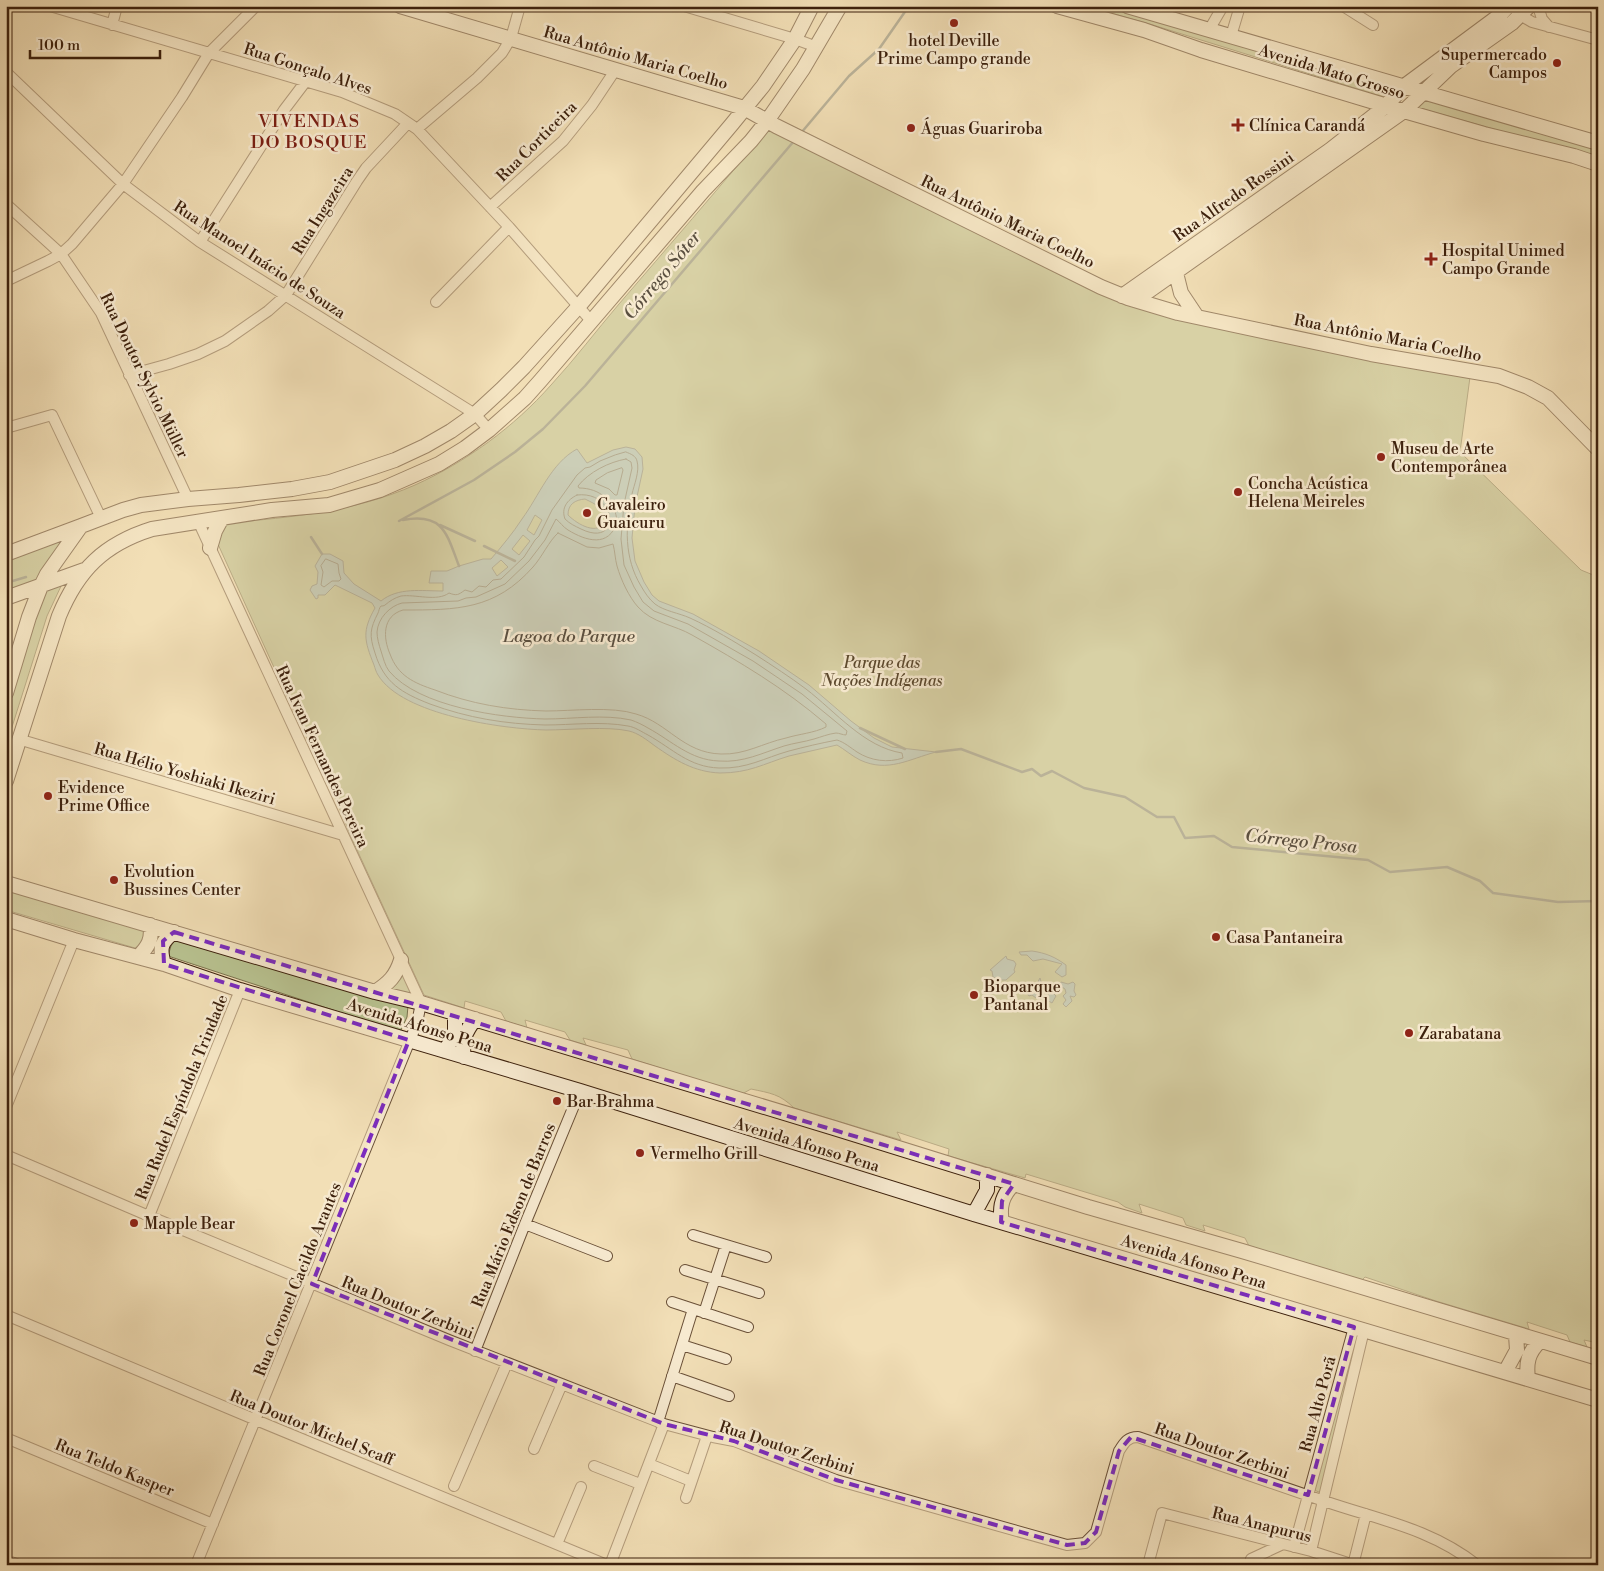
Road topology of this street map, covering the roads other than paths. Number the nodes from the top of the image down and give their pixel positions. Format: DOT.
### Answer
graph roads {
  1 [pos="50,6"];
  2 [pos="117,6"];
  3 [pos="256,6"];
  4 [pos="400,6"];
  5 [pos="520,6"];
  6 [pos="684,6"];
  7 [pos="812,6"];
  8 [pos="840,6"];
  9 [pos="1057,6"];
  10 [pos="1127,6"];
  11 [pos="1223,6"];
  12 [pos="1240,6"];
  13 [pos="1343,6"];
  14 [pos="1508,6"];
  15 [pos="1538,6"];
  16 [pos="1520,9"];
  17 [pos="1158,15"];
  18 [pos="112,25"];
  19 [pos="1373,25"];
  20 [pos="1550,28"];
  21 [pos="1144,30"];
  22 [pos="1209,30"];
  23 [pos="1478,32"];
  24 [pos="1231,36"];
  25 [pos="511,38"];
  26 [pos="794,38"];
  27 [pos="1598,40"];
  28 [pos="816,47"];
  29 [pos="1201,50"];
  30 [pos="208,53"];
  31 [pos="1472,53"];
  32 [pos="616,69"];
  33 [pos="6,72"];
  34 [pos="1444,73"];
  35 [pos="306,81"];
  36 [pos="1403,87"];
  37 [pos="1424,93"];
  38 [pos="1447,99"];
  39 [pos="1386,106"];
  40 [pos="744,108"];
  41 [pos="1404,111"];
  42 [pos="767,121"];
  43 [pos="413,126"];
  44 [pos="1597,143"];
  45 [pos="1574,156"];
  46 [pos="1598,164"];
  47 [pos="123,184"];
  48 [pos="6,204"];
  49 [pos="490,207"];
  50 [pos="509,227"];
  51 [pos="200,242"];
  52 [pos="61,254"];
  53 [pos="1176,273"];
  54 [pos="6,281"];
  55 [pos="286,295"];
  56 [pos="1122,296"];
  57 [pos="1136,300"];
  58 [pos="436,302"];
  59 [pos="579,306"];
  60 [pos="1197,317"];
  61 [pos="592,322"];
  62 [pos="129,374"];
  63 [pos="474,414"];
  64 [pos="6,428"];
  65 [pos="490,430"];
  66 [pos="1598,449"];
  67 [pos="292,489"];
  68 [pos="239,495"];
  69 [pos="188,498"];
  70 [pos="272,510"];
  71 [pos="101,518"];
  72 [pos="222,518"];
  73 [pos="198,521"];
  74 [pos="81,526"];
  75 [pos="210,548"];
  76 [pos="6,554"];
  77 [pos="84,570"];
  78 [pos="41,586"];
  79 [pos="6,598"];
  80 [pos="6,693"];
  81 [pos="12,736"];
  82 [pos="6,781"];
  83 [pos="343,835"];
  84 [pos="6,883"];
  85 [pos="6,919"];
  86 [pos="150,925"];
  87 [pos="174,932"];
  88 [pos="74,940"];
  89 [pos="138,957"];
  90 [pos="401,960"];
  91 [pos="164,964"];
  92 [pos="240,990"];
  93 [pos="375,992"];
  94 [pos="421,1003"];
  95 [pos="456,1014"];
  96 [pos="475,1019"];
  97 [pos="409,1040"];
  98 [pos="445,1051"];
  99 [pos="464,1057"];
  100 [pos="580,1091"];
  101 [pos="6,1106"];
  102 [pos="6,1154"];
  103 [pos="987,1176"];
  104 [pos="1014,1184"];
  105 [pos="974,1214"];
  106 [pos="149,1216"];
  107 [pos="1002,1222"];
  108 [pos="525,1224"];
  109 [pos="693,1235"];
  110 [pos="726,1245"];
  111 [pos="607,1256"];
  112 [pos="766,1257"];
  113 [pos="684,1270"];
  114 [pos="714,1279"];
  115 [pos="312,1284"];
  116 [pos="759,1293"];
  117 [pos="672,1302"];
  118 [pos="693,1309"];
  119 [pos="704,1313"];
  120 [pos="6,1315"];
  121 [pos="748,1328"];
  122 [pos="1359,1328"];
  123 [pos="1516,1334"];
  124 [pos="1539,1342"];
  125 [pos="682,1344"];
  126 [pos="474,1350"];
  127 [pos="1598,1358"];
  128 [pos="726,1359"];
  129 [pos="507,1363"];
  130 [pos="1505,1372"];
  131 [pos="672,1376"];
  132 [pos="1528,1379"];
  133 [pos="562,1384"];
  134 [pos="1335,1395"];
  135 [pos="729,1396"];
  136 [pos="1348,1398"];
  137 [pos="1598,1400"];
  138 [pos="256,1420"];
  139 [pos="661,1423"];
  140 [pos="707,1436"];
  141 [pos="6,1438"];
  142 [pos="534,1449"];
  143 [pos="648,1464"];
  144 [pos="594,1466"];
  145 [pos="691,1481"];
  146 [pos="640,1484"];
  147 [pos="454,1486"];
  148 [pos="582,1487"];
  149 [pos="1308,1495"];
  150 [pos="686,1498"];
  151 [pos="1324,1501"];
  152 [pos="1366,1514"];
  153 [pos="213,1524"];
  154 [pos="1256,1538"];
  155 [pos="557,1544"];
  156 [pos="1283,1544"];
  157 [pos="1294,1547"];
  158 [pos="1314,1552"];
  159 [pos="6,1560"];
  160 [pos="1250,1562"];
  161 [pos="19,1565"];
  162 [pos="196,1565"];
  163 [pos="608,1565"];
  164 [pos="1148,1565"];
  165 [pos="1327,1565"];
  166 [pos="1353,1565"];
  167 [pos="1477,1565"];
  1 -- 18 [label="street, Rua Gonçalo Alves"];
  2 -- 18 [label="street"];
  3 -- 30 [label="street"];
  4 -- 25 [label="main road, Rua Antônio Maria Coelho"];
  5 -- 25 [label="street, Rua Ingazeira"];
  6 -- 26 [label="street"];
  7 -- 26 [label="main road"];
  8 -- 28 [label="main road"];
  9 -- 21 [label="main road, Avenida Mato Grosso"];
  10 -- 17 [label="main road, Avenida Mato Grosso"];
  11 -- 22 [label="street"];
  12 -- 24 [label="street"];
  13 -- 19 [label="street"];
  14 -- 23 [label="main road, Rua Alfredo Rossini"];
  15 -- 20 [label="street"];
  16 -- 20 [label="street"];
  16 -- 31 [label="main road"];
  17 -- 21 [label="main road"];
  17 -- 22 [label="main road, Avenida Mato Grosso"];
  18 -- 30 [label="street, Rua Gonçalo Alves"];
  20 -- 27 [label="street"];
  21 -- 29 [label="main road, Avenida Mato Grosso"];
  22 -- 24 [label="main road, Avenida Mato Grosso"];
  23 -- 31 [label="main road"];
  23 -- 36 [label="main road, Rua Alfredo Rossini"];
  24 -- 29 [label="main road"];
  24 -- 36 [label="main road, Avenida Mato Grosso"];
  25 -- 32 [label="main road, Rua Antônio Maria Coelho"];
  25 -- 43 [label="street, Rua Ingazeira"];
  26 -- 28 [label="street"];
  26 -- 40 [label="main road"];
  28 -- 42 [label="main road"];
  29 -- 39 [label="main road, Avenida Mato Grosso"];
  30 -- 35 [label="street, Rua Gonçalo Alves"];
  30 -- 47 [label="street"];
  31 -- 34 [label="main road"];
  32 -- 40 [label="main road, Rua Antônio Maria Coelho"];
  32 -- 49 [label="street, Rua Corticeira"];
  33 -- 47 [label="street, Rua Manoel Inácio de Souza"];
  34 -- 37 [label="main road"];
  34 -- 38 [label="main road"];
  35 -- 43 [label="street, Rua Gonçalo Alves"];
  35 -- 51 [label="street"];
  36 -- 37 [label="main road, Avenida Mato Grosso"];
  36 -- 39 [label="main road, Rua Alfredo Rossini"];
  37 -- 38 [label="main road, Avenida Mato Grosso"];
  37 -- 41 [label="main road"];
  38 -- 44 [label="main road, Avenida Mato Grosso"];
  39 -- 41 [label="main road, Avenida Mato Grosso"];
  39 -- 56 [label="main road, Rua Alfredo Rossini"];
  40 -- 42 [label="main road, Rua Antônio Maria Coelho"];
  40 -- 59 [label="main road"];
  41 -- 45 [label="main road, Avenida Mato Grosso"];
  41 -- 53 [label="main road"];
  42 -- 56 [label="main road, Rua Antônio Maria Coelho"];
  42 -- 61 [label="main road"];
  43 -- 49 [label="street, Rua Gonçalo Alves"];
  43 -- 55 [label="street, Rua Ingazeira"];
  44 -- 45 [label="main road"];
  45 -- 46 [label="main road, Avenida Mato Grosso"];
  47 -- 51 [label="street, Rua Manoel Inácio de Souza"];
  47 -- 52 [label="street"];
  48 -- 52 [label="street, Rua Doutor Sylvio Müller"];
  49 -- 50 [label="street, Rua Gonçalo Alves"];
  50 -- 58 [label="street"];
  50 -- 59 [label="street, Rua Gonçalo Alves"];
  51 -- 55 [label="street, Rua Manoel Inácio de Souza"];
  52 -- 54 [label="street"];
  52 -- 62 [label="street, Rua Doutor Sylvio Müller"];
  53 -- 57 [label="main road"];
  53 -- 60 [label="main road"];
  55 -- 62 [label="street, Rua Ingazeira"];
  55 -- 63 [label="street, Rua Manoel Inácio de Souza"];
  56 -- 57 [label="main road, Rua Antônio Maria Coelho"];
  57 -- 60 [label="main road, Rua Antônio Maria Coelho"];
  59 -- 61 [label="street, Rua Gonçalo Alves"];
  59 -- 63 [label="main road"];
  60 -- 66 [label="main road, Rua Antônio Maria Coelho"];
  61 -- 65 [label="main road"];
  62 -- 69 [label="street, Rua Doutor Sylvio Müller"];
  63 -- 65 [label="street, Rua Manoel Inácio de Souza"];
  63 -- 67 [label="main road"];
  64 -- 71 [label="street"];
  65 -- 70 [label="main road"];
  67 -- 68 [label="main road"];
  67 -- 70 [label="main road"];
  68 -- 69 [label="main road"];
  68 -- 73 [label="main road"];
  69 -- 71 [label="main road"];
  70 -- 72 [label="main road"];
  71 -- 74 [label="main road"];
  72 -- 73 [label="main road"];
  72 -- 75 [label="main road"];
  73 -- 75 [label="street, Rua Ivan Fernandes Pereira"];
  73 -- 77 [label="main road"];
  74 -- 76 [label="main road"];
  74 -- 78 [label="main road"];
  75 -- 83 [label="street, Rua Ivan Fernandes Pereira"];
  77 -- 78 [label="main road"];
  77 -- 81 [label="main road"];
  78 -- 79 [label="main road"];
  78 -- 80 [label="main road"];
  81 -- 82 [label="main road"];
  81 -- 83 [label="street, Rua Hélio Yoshiaki Ikeziri"];
  83 -- 90 [label="street, Rua Ivan Fernandes Pereira"];
  84 -- 86 [label="main road, Avenida Afonso Pena"];
  85 -- 88 [label="main road, Avenida Afonso Pena"];
  86 -- 87 [label="main road, Avenida Afonso Pena"];
  86 -- 89 [label="main road"];
  87 -- 91 [label="main road"];
  87 -- 93 [label="main road, Avenida Afonso Pena"];
  88 -- 89 [label="main road, Avenida Afonso Pena"];
  88 -- 101 [label="street"];
  89 -- 91 [label="main road, Avenida Afonso Pena"];
  90 -- 93 [label="main road"];
  90 -- 94 [label="street, Rua Ivan Fernandes Pereira"];
  91 -- 92 [label="main road, Avenida Afonso Pena"];
  92 -- 97 [label="main road, Avenida Afonso Pena"];
  92 -- 106 [label="street, Rua Rudel Espíndola Trindade"];
  93 -- 94 [label="main road, Avenida Afonso Pena"];
  94 -- 95 [label="main road, Avenida Afonso Pena"];
  94 -- 97 [label="street, Rua Coronel Cacildo Arantes"];
  95 -- 96 [label="main road, Avenida Afonso Pena"];
  95 -- 98 [label="main road"];
  96 -- 99 [label="main road"];
  96 -- 103 [label="main road, Avenida Afonso Pena"];
  97 -- 98 [label="main road, Avenida Afonso Pena"];
  97 -- 115 [label="street, Rua Coronel Cacildo Arantes"];
  98 -- 99 [label="main road, Avenida Afonso Pena"];
  99 -- 100 [label="main road, Avenida Afonso Pena"];
  100 -- 105 [label="main road, Avenida Afonso Pena"];
  100 -- 108 [label="street, Rua Mário Edson de Barros"];
  102 -- 106 [label="street, Rua Doutor Zerbini"];
  103 -- 104 [label="main road, Avenida Afonso Pena"];
  103 -- 105 [label="main road"];
  104 -- 107 [label="main road"];
  104 -- 123 [label="main road, Avenida Afonso Pena"];
  105 -- 107 [label="main road, Avenida Afonso Pena"];
  106 -- 115 [label="street, Rua Doutor Zerbini"];
  107 -- 122 [label="main road, Avenida Afonso Pena"];
  108 -- 111 [label="street"];
  108 -- 126 [label="street, Rua Mário Edson de Barros"];
  109 -- 110 [label="street"];
  110 -- 112 [label="street"];
  110 -- 114 [label="street"];
  113 -- 114 [label="street"];
  114 -- 116 [label="street"];
  114 -- 119 [label="street"];
  115 -- 126 [label="street, Rua Doutor Zerbini"];
  115 -- 138 [label="street, Rua Coronel Cacildo Arantes"];
  117 -- 118 [label="street"];
  118 -- 119 [label="street"];
  118 -- 125 [label="street"];
  119 -- 121 [label="street"];
  120 -- 138 [label="street, Rua Doutor Michel Scaff"];
  122 -- 130 [label="main road, Avenida Afonso Pena"];
  122 -- 134 [label="street, Rua Alto Porã"];
  122 -- 136 [label="street, Rua Alto Porã"];
  123 -- 124 [label="main road, Avenida Afonso Pena"];
  123 -- 130 [label="main road"];
  124 -- 127 [label="main road, Avenida Afonso Pena"];
  124 -- 132 [label="main road"];
  125 -- 128 [label="street"];
  125 -- 131 [label="street"];
  126 -- 129 [label="street, Rua Doutor Zerbini"];
  129 -- 133 [label="street, Rua Doutor Zerbini"];
  129 -- 147 [label="street"];
  130 -- 132 [label="main road, Avenida Afonso Pena"];
  131 -- 135 [label="street"];
  131 -- 139 [label="street"];
  132 -- 137 [label="main road, Avenida Afonso Pena"];
  133 -- 139 [label="street, Rua Doutor Zerbini"];
  133 -- 142 [label="street"];
  134 -- 136 [label="street"];
  134 -- 149 [label="street, Rua Alto Porã"];
  136 -- 151 [label="street, Rua Alto Porã"];
  138 -- 153 [label="street, Rua Coronel Cacildo Arantes"];
  138 -- 155 [label="street, Rua Doutor Michel Scaff"];
  139 -- 140 [label="street, Rua Doutor Zerbini"];
  139 -- 143 [label="street"];
  140 -- 145 [label="street"];
  140 -- 149 [label="street, Rua Doutor Zerbini"];
  141 -- 153 [label="street, Rua Teldo Kasper"];
  143 -- 145 [label="street"];
  143 -- 146 [label="street"];
  144 -- 146 [label="street"];
  145 -- 150 [label="street"];
  146 -- 163 [label="street"];
  148 -- 155 [label="street"];
  149 -- 151 [label="street, Rua Doutor Zerbini"];
  149 -- 157 [label="street, Rua Alto Porã"];
  151 -- 152 [label="street, Rua Doutor Zerbini"];
  151 -- 158 [label="street, Rua Alto Porã"];
  152 -- 166 [label="street"];
  152 -- 167 [label="street, Rua Doutor Zerbini"];
  153 -- 162 [label="street, Rua Coronel Cacildo Arantes"];
  154 -- 156 [label="street, Rua Anapurus"];
  154 -- 160 [label="street"];
  154 -- 164 [label="street, Rua Anapurus"];
  155 -- 163 [label="street, Rua Doutor Michel Scaff"];
  156 -- 157 [label="street, Rua Anapurus"];
  156 -- 160 [label="street"];
  157 -- 158 [label="street, Rua Anapurus"];
  158 -- 165 [label="street"];
  158 -- 166 [label="street, Rua Anapurus"];
  159 -- 161 [label="street"];
}
